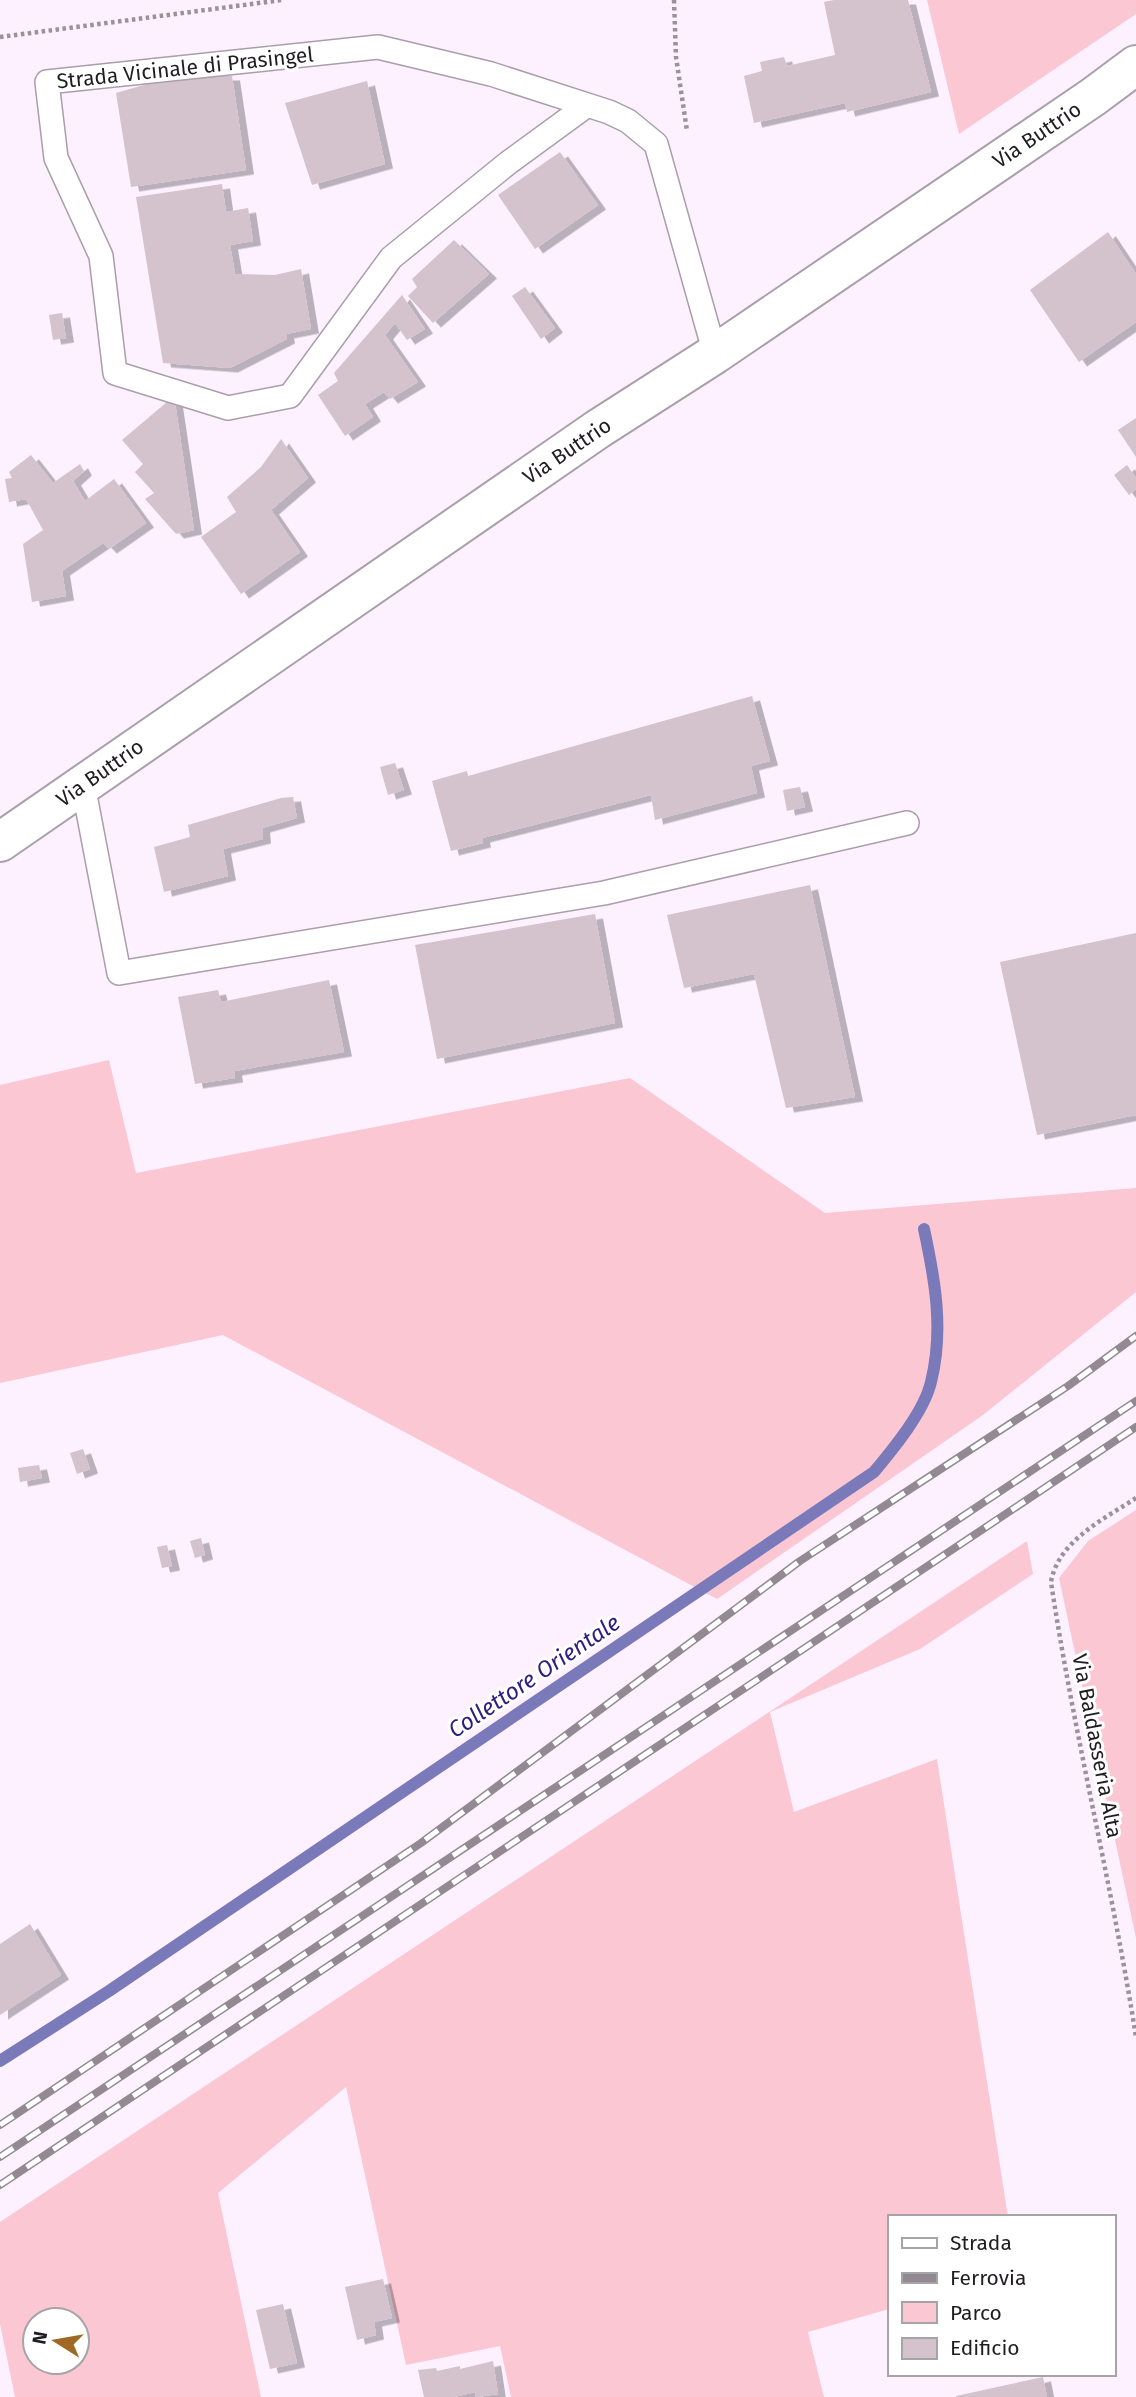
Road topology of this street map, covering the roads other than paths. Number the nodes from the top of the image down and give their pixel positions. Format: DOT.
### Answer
graph roads {
  1 [pos="1136,65"];
  2 [pos="586,106"];
  3 [pos="715,354"];
  4 [pos="83,785"];
  5 [pos="907,823"];
  6 [pos="0,842"];
  1 -- 3 [label="street, Via Buttrio"];
  2 -- 2 [label="lane, Strada Vicinale di Prasingel"];
  2 -- 3 [label="lane, Strada Vicinale di Prasingel"];
  3 -- 4 [label="street, Via Buttrio"];
  4 -- 5 [label="lane"];
  4 -- 6 [label="street, Via Buttrio"];
}
